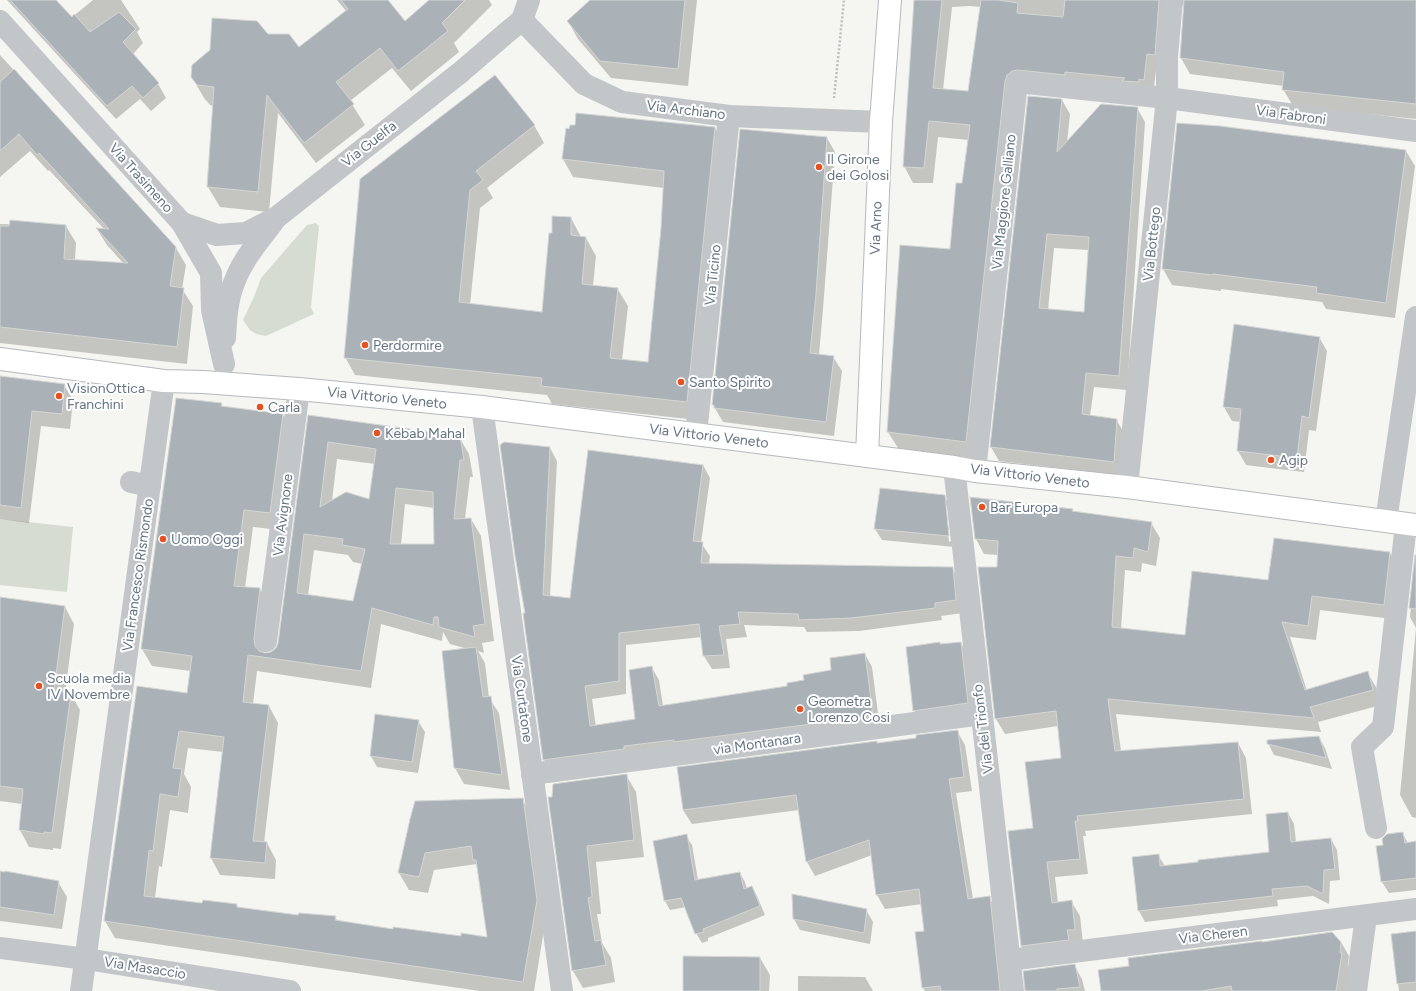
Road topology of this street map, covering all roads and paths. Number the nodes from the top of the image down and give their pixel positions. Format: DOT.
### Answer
graph roads {
  1 [pos="844,0"];
  2 [pos="890,0"];
  3 [pos="1172,0"];
  4 [pos="526,10"];
  5 [pos="0,21"];
  6 [pos="1167,98"];
  7 [pos="729,116"];
  8 [pos="832,120"];
  9 [pos="880,122"];
  10 [pos="1416,131"];
  11 [pos="277,217"];
  12 [pos="182,223"];
  13 [pos="1416,317"];
  14 [pos="0,359"];
  15 [pos="223,373"];
  16 [pos="164,381"];
  17 [pos="299,389"];
  18 [pos="482,407"];
  19 [pos="696,434"];
  20 [pos="867,456"];
  21 [pos="954,467"];
  22 [pos="975,471"];
  23 [pos="1127,487"];
  24 [pos="1403,524"];
  25 [pos="266,641"];
  26 [pos="982,714"];
  27 [pos="532,774"];
  28 [pos="1376,828"];
  29 [pos="1416,910"];
  30 [pos="1366,916"];
  31 [pos="0,948"];
  32 [pos="86,959"];
  33 [pos="1009,960"];
  34 [pos="81,991"];
  35 [pos="290,991"];
  36 [pos="562,991"];
  37 [pos="1013,991"];
  38 [pos="1356,991"];
  1 -- 8 [label="path"];
  2 -- 9 [label="main road, Via Arno"];
  3 -- 6 [label="street, Via Bottego"];
  4 -- 7 [label="street, Via Archiano"];
  4 -- 11 [label="street, Via Guelfa"];
  5 -- 12 [label="street, Via Trasimeno"];
  6 -- 10 [label="street, Via Fabroni"];
  6 -- 22 [label="street, Via Maggiore Galliano"];
  6 -- 23 [label="street, Via Bottego"];
  7 -- 8 [label="street, Via Archiano"];
  7 -- 19 [label="street, Via Ticino"];
  8 -- 9 [label="street, Via Archiano"];
  9 -- 20 [label="main road, Via Arno"];
  11 -- 12 [label="street, Via Guelfa"];
  11 -- 15 [label="street"];
  12 -- 15 [label="street, Via Trasimeno"];
  13 -- 24 [label="street"];
  14 -- 16 [label="main road, Via Vittorio Veneto"];
  15 -- 16 [label="main road, Via Vittorio Veneto"];
  15 -- 17 [label="main road, Via Vittorio Veneto"];
  16 -- 32 [label="street, Via Francesco Rismondo"];
  17 -- 18 [label="main road, Via Vittorio Veneto"];
  17 -- 25 [label="street, Via Avignone"];
  18 -- 19 [label="main road, Via Vittorio Veneto"];
  18 -- 27 [label="street, Via Curtatone"];
  19 -- 20 [label="main road, Via Vittorio Veneto"];
  20 -- 21 [label="main road, Via Vittorio Veneto"];
  21 -- 22 [label="main road, Via Vittorio Veneto"];
  21 -- 26 [label="street, Via del Trionfo"];
  22 -- 23 [label="main road, Via Vittorio Veneto"];
  23 -- 24 [label="main road, Via Vittorio Veneto"];
  24 -- 28 [label="street"];
  26 -- 27 [label="street, via Montanara"];
  26 -- 33 [label="street, Via del Trionfo"];
  27 -- 36 [label="street, Via Curtatone"];
  29 -- 30 [label="street, Via Cheren"];
  30 -- 33 [label="street, Via Cheren"];
  30 -- 38 [label="street"];
  31 -- 32 [label="street, Via Masaccio"];
  32 -- 34 [label="street, Via Francesco Rismondo"];
  32 -- 35 [label="street, Via Masaccio"];
  33 -- 37 [label="street, Via del Trionfo"];
}
